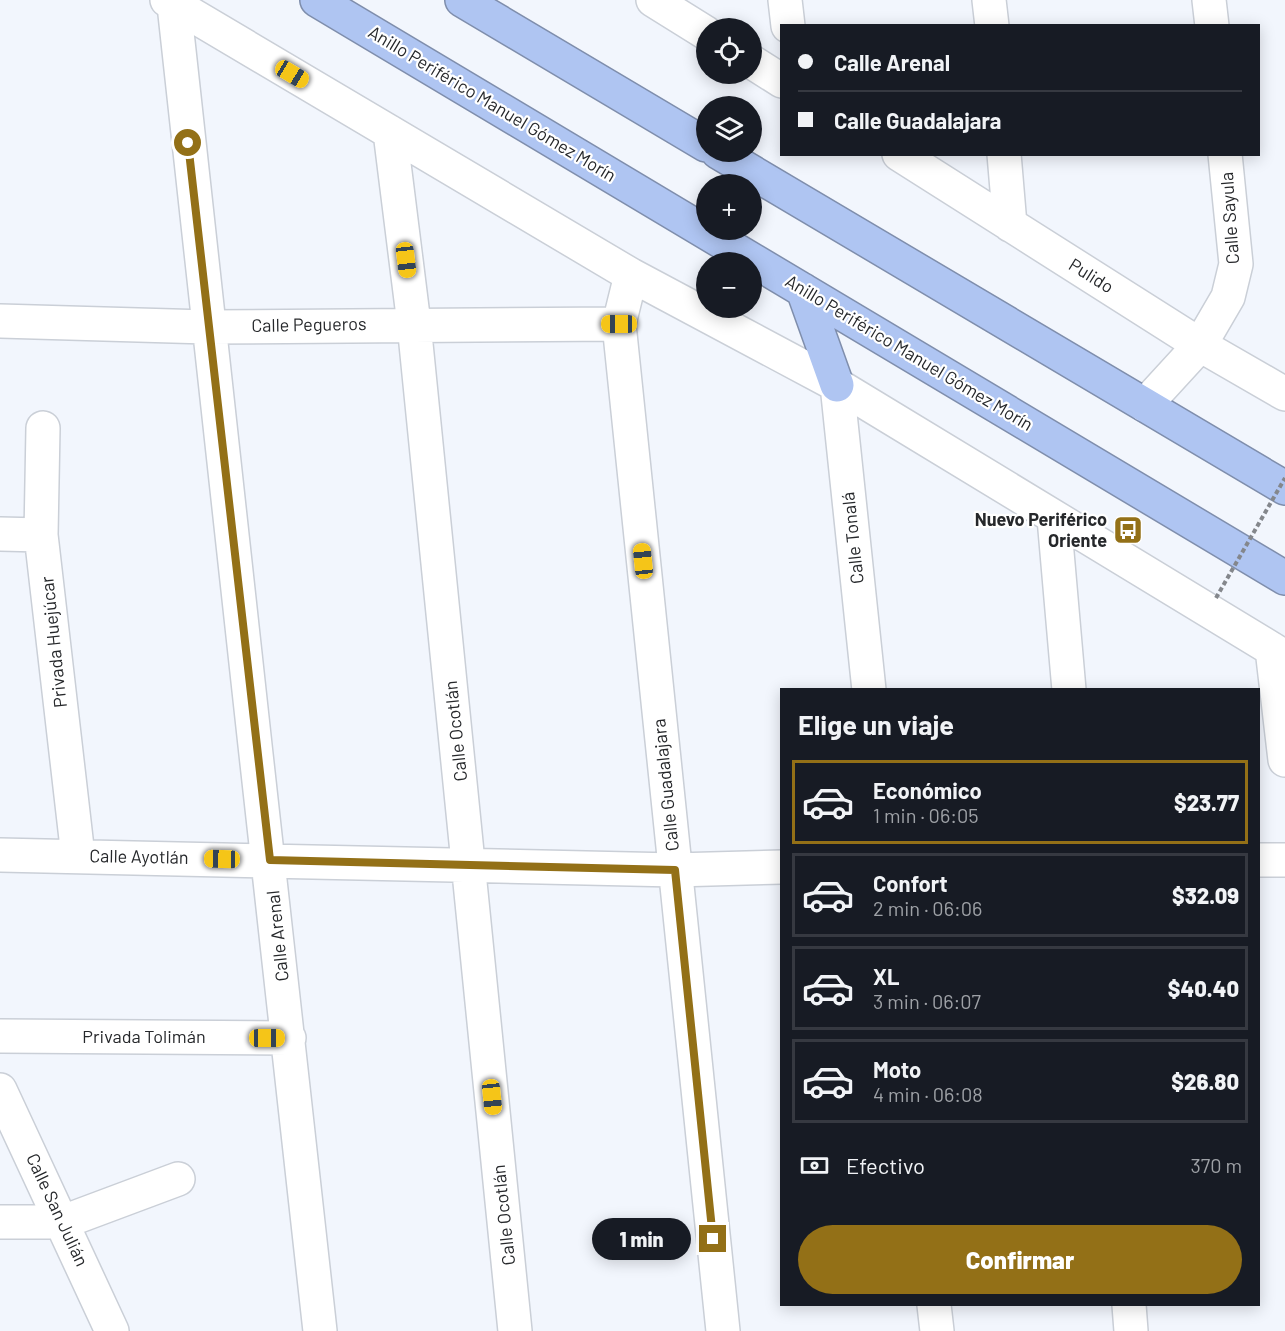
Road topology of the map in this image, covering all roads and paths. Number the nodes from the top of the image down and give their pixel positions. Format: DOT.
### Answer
graph roads {
  1 [pos="317,0"];
  2 [pos="462,0"];
  3 [pos="653,0"];
  4 [pos="785,0"];
  5 [pos="989,0"];
  6 [pos="1209,0"];
  7 [pos="170,2"];
  8 [pos="788,24"];
  9 [pos="992,24"];
  10 [pos="1212,24"];
  11 [pos="696,27"];
  12 [pos="762,68"];
  13 [pos="780,80"];
  14 [pos="390,132"];
  15 [pos="696,139"];
  16 [pos="901,156"];
  17 [pos="1004,156"];
  18 [pos="1225,156"];
  19 [pos="735,162"];
  20 [pos="1010,225"];
  21 [pos="631,275"];
  22 [pos="803,290"];
  23 [pos="0,321"];
  24 [pos="414,324"];
  25 [pos="619,324"];
  26 [pos="207,327"];
  27 [pos="1200,345"];
  28 [pos="837,385"];
  29 [pos="1285,393"];
  30 [pos="1145,405"];
  31 [pos="43,428"];
  32 [pos="1285,478"];
  33 [pos="1285,488"];
  34 [pos="1054,518"];
  35 [pos="0,534"];
  36 [pos="41,535"];
  37 [pos="1285,578"];
  38 [pos="1216,598"];
  39 [pos="1279,653"];
  40 [pos="869,688"];
  41 [pos="1069,688"];
  42 [pos="1285,760"];
  43 [pos="0,855"];
  44 [pos="78,856"];
  45 [pos="270,860"];
  46 [pos="1260,860"];
  47 [pos="1285,860"];
  48 [pos="470,864"];
  49 [pos="780,867"];
  50 [pos="675,870"];
  51 [pos="0,1036"];
  52 [pos="289,1038"];
  53 [pos="0,1090"];
  54 [pos="178,1179"];
  55 [pos="0,1222"];
  56 [pos="63,1222"];
  57 [pos="934,1306"];
  58 [pos="1129,1306"];
  59 [pos="112,1331"];
  60 [pos="320,1331"];
  61 [pos="515,1331"];
  62 [pos="723,1331"];
  63 [pos="936,1331"];
  64 [pos="1131,1331"];
  1 -- 22 [label="highway, Anillo Periférico Manuel Gómez Morín"];
  2 -- 15 [label="highway"];
  3 -- 11 [label="street"];
  4 -- 8 [label="street"];
  5 -- 9 [label="street"];
  6 -- 10 [label="street"];
  7 -- 14 [label="street"];
  7 -- 26 [label="street, Calle Arenal"];
  12 -- 13 [label="street"];
  14 -- 21 [label="street"];
  14 -- 24 [label="street, Calle Ocotlán"];
  16 -- 20 [label="street, Pulido"];
  17 -- 20 [label="street"];
  18 -- 27 [label="street, Calle Sayula"];
  19 -- 30 [label="highway"];
  20 -- 27 [label="street, Pulido"];
  21 -- 25 [label="street, Calle Guadalajara"];
  21 -- 28 [label="street"];
  22 -- 28 [label="highway"];
  22 -- 37 [label="highway, Anillo Periférico Manuel Gómez Morín"];
  23 -- 26 [label="street, Calle Pegueros"];
  24 -- 25 [label="street, Calle Pegueros"];
  24 -- 26 [label="street, Calle Pegueros"];
  24 -- 48 [label="street, Calle Ocotlán"];
  25 -- 50 [label="street, Calle Guadalajara"];
  26 -- 45 [label="street, Calle Arenal"];
  27 -- 29 [label="street, Pulido"];
  27 -- 30 [label="street, Calle Sayula"];
  28 -- 34 [label="street"];
  28 -- 40 [label="street, Calle Tonalá"];
  30 -- 33 [label="highway"];
  31 -- 36 [label="street, Privada Huejúcar"];
  32 -- 38 [label="path, bridge"];
  34 -- 39 [label="street"];
  34 -- 41 [label="street"];
  35 -- 36 [label="street"];
  36 -- 44 [label="street, Privada Huejúcar"];
  39 -- 42 [label="street"];
  43 -- 44 [label="street, Calle Ayotlán"];
  44 -- 45 [label="street, Calle Ayotlán"];
  45 -- 48 [label="street, Calle Ayotlán"];
  45 -- 52 [label="street, Calle Arenal"];
  46 -- 47 [label="street"];
  48 -- 50 [label="street, Calle Ayotlán"];
  48 -- 61 [label="street, Calle Ocotlán"];
  49 -- 50 [label="street, Calle Ayotlán"];
  50 -- 62 [label="street, Calle Guadalajara"];
  51 -- 52 [label="street, Privada Tolimán"];
  52 -- 60 [label="street, Calle Arenal"];
  53 -- 56 [label="street, Calle San Julián"];
  54 -- 56 [label="street"];
  55 -- 56 [label="street"];
  56 -- 59 [label="street, Calle San Julián"];
  57 -- 63 [label="street"];
  58 -- 64 [label="street"];
}
